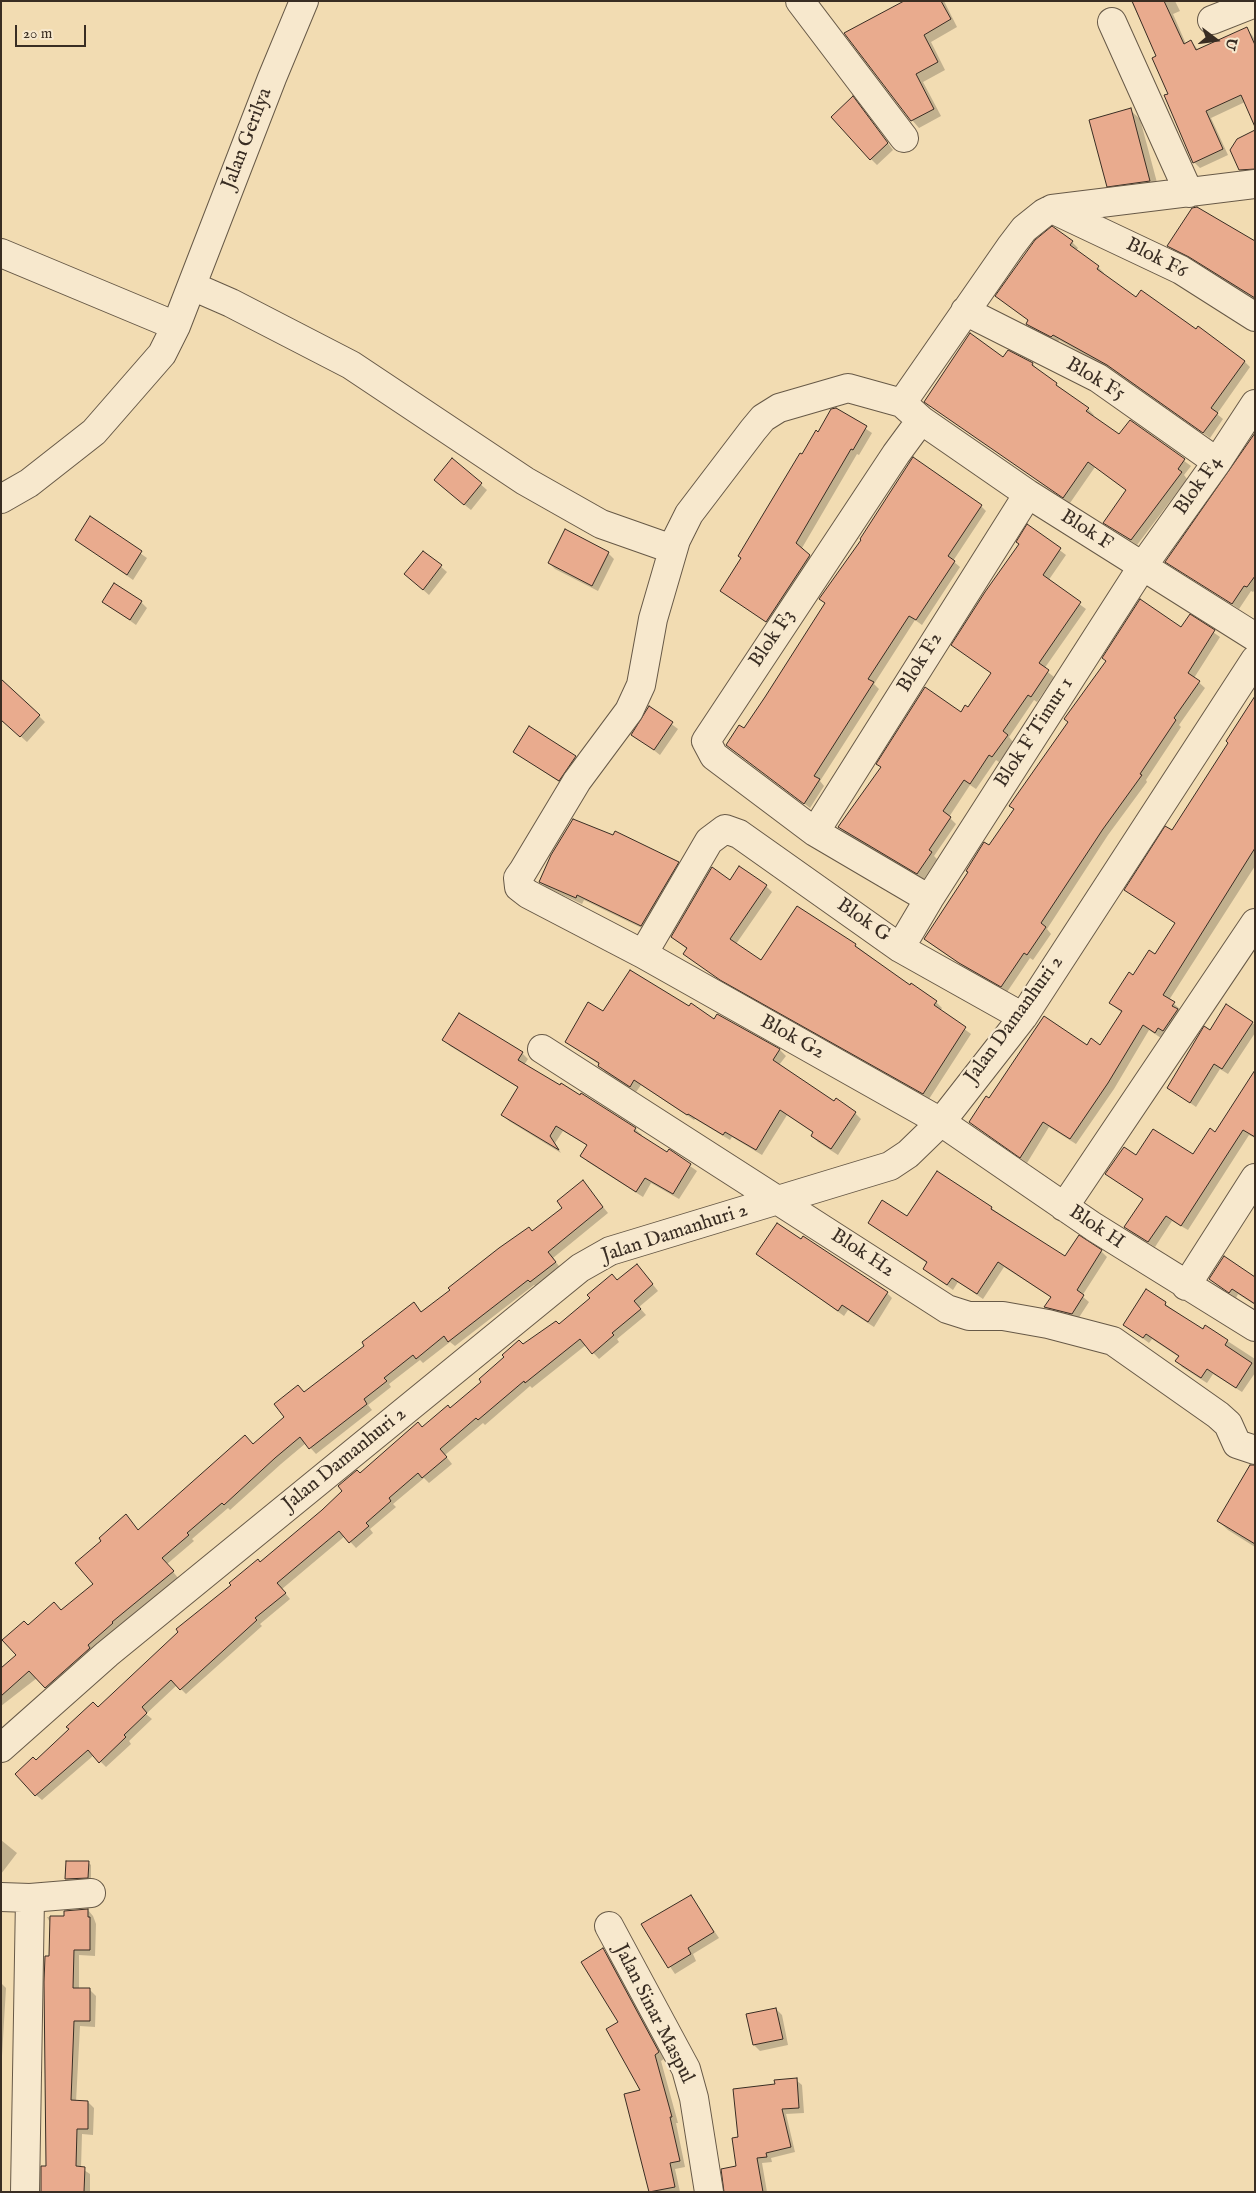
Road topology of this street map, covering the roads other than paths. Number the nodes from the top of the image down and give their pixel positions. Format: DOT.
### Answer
graph roads {
  1 [pos="304,1"];
  2 [pos="800,1"];
  3 [pos="1255,3"];
  4 [pos="1212,20"];
  5 [pos="1112,22"];
  6 [pos="904,138"];
  7 [pos="1255,184"];
  8 [pos="1189,193"];
  9 [pos="1052,209"];
  10 [pos="1,253"];
  11 [pos="194,282"];
  12 [pos="965,311"];
  13 [pos="1255,317"];
  14 [pos="176,326"];
  15 [pos="1255,404"];
  16 [pos="912,411"];
  17 [pos="1217,462"];
  18 [pos="1028,494"];
  19 [pos="1,499"];
  20 [pos="672,549"];
  21 [pos="1142,567"];
  22 [pos="1255,637"];
  23 [pos="1255,660"];
  24 [pos="815,832"];
  25 [pos="928,899"];
  26 [pos="1255,923"];
  27 [pos="900,948"];
  28 [pos="643,954"];
  29 [pos="1023,1017"];
  30 [pos="542,1048"];
  31 [pos="941,1122"];
  32 [pos="1255,1178"];
  33 [pos="777,1200"];
  34 [pos="1064,1206"];
  35 [pos="1186,1286"];
  36 [pos="1255,1327"];
  37 [pos="1255,1450"];
  38 [pos="1,1748"];
  39 [pos="91,1893"];
  40 [pos="1,1897"];
  41 [pos="30,1898"];
  42 [pos="609,1926"];
  43 [pos="25,2192"];
  44 [pos="709,2192"];
  1 -- 11 [label="street, Jalan Gerilya"];
  2 -- 6 [label="street"];
  3 -- 4 [label="street"];
  5 -- 8 [label="street"];
  7 -- 8 [label="street"];
  8 -- 9 [label="street"];
  9 -- 12 [label="street"];
  9 -- 13 [label="street, Blok F6"];
  10 -- 14 [label="street"];
  11 -- 14 [label="street, Jalan Gerilya"];
  11 -- 20 [label="street"];
  12 -- 16 [label="street"];
  12 -- 17 [label="street, Blok F5"];
  14 -- 19 [label="street, Jalan Gerilya"];
  15 -- 17 [label="street, Blok F4"];
  16 -- 18 [label="street, Blok F"];
  16 -- 20 [label="street, Blok F"];
  16 -- 24 [label="street, Blok F3"];
  17 -- 21 [label="street, Blok F4"];
  18 -- 21 [label="street, Blok F"];
  18 -- 24 [label="street, Blok F2"];
  20 -- 28 [label="street, Blok G2"];
  21 -- 22 [label="street, Blok F"];
  21 -- 25 [label="street, Blok F Timur 1"];
  23 -- 29 [label="street, Jalan Damanhuri 2"];
  24 -- 25 [label="street"];
  25 -- 27 [label="street, Blok F Timur 1"];
  26 -- 34 [label="street"];
  27 -- 28 [label="street, Blok G"];
  27 -- 29 [label="street, Blok G"];
  28 -- 31 [label="street, Blok G2"];
  29 -- 31 [label="street, Jalan Damanhuri 2"];
  30 -- 33 [label="street, Blok H2"];
  31 -- 33 [label="street, Jalan Damanhuri 2"];
  31 -- 34 [label="street, Blok H"];
  32 -- 35 [label="street"];
  33 -- 37 [label="street, Blok H2"];
  33 -- 38 [label="street, Jalan Damanhuri 2"];
  34 -- 35 [label="street, Blok H"];
  35 -- 36 [label="street, Blok H"];
  39 -- 41 [label="street"];
  40 -- 41 [label="street"];
  41 -- 43 [label="street"];
  42 -- 44 [label="street, Jalan Sinar Maspul"];
}
